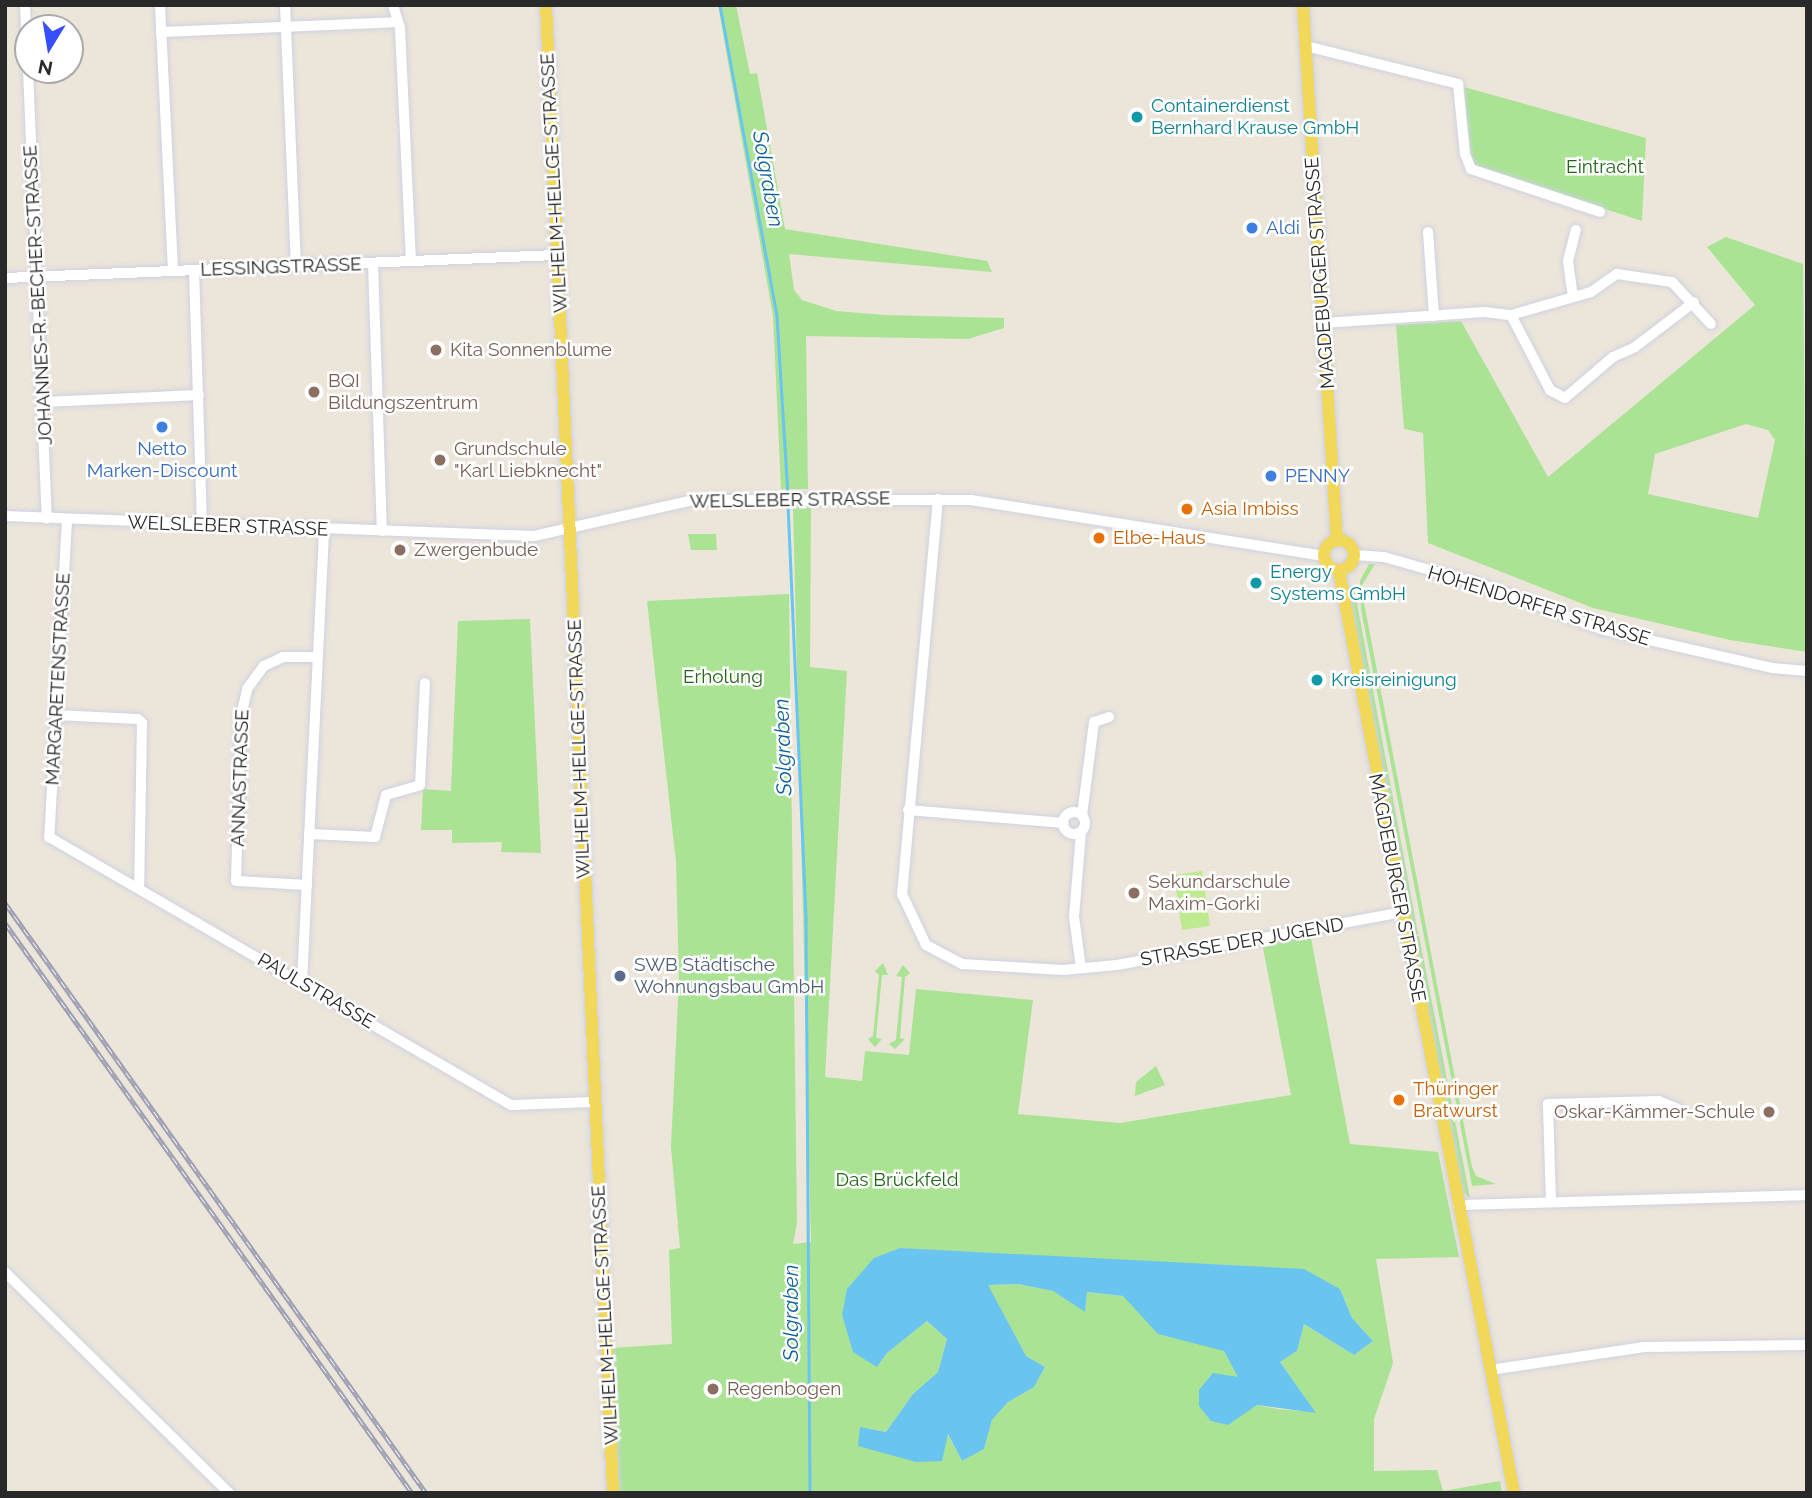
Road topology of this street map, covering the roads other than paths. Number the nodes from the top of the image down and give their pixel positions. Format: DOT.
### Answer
graph roads {
  1 [pos="160,5"];
  2 [pos="285,5"];
  3 [pos="393,5"];
  4 [pos="546,5"];
  5 [pos="1303,5"];
  6 [pos="396,22"];
  7 [pos="286,27"];
  8 [pos="161,32"];
  9 [pos="1306,46"];
  10 [pos="29,84"];
  11 [pos="1601,212"];
  12 [pos="1576,230"];
  13 [pos="1428,232"];
  14 [pos="557,255"];
  15 [pos="411,261"];
  16 [pos="373,263"];
  17 [pos="296,266"];
  18 [pos="194,270"];
  19 [pos="173,271"];
  20 [pos="39,276"];
  21 [pos="5,278"];
  22 [pos="1573,297"];
  23 [pos="1694,302"];
  24 [pos="1511,315"];
  25 [pos="1434,316"];
  26 [pos="1324,323"];
  27 [pos="1712,324"];
  28 [pos="199,395"];
  29 [pos="44,402"];
  30 [pos="938,499"];
  31 [pos="5,516"];
  32 [pos="47,519"];
  33 [pos="67,520"];
  34 [pos="202,525"];
  35 [pos="324,529"];
  36 [pos="382,531"];
  37 [pos="569,531"];
  38 [pos="1337,541"];
  39 [pos="1354,555"];
  40 [pos="1324,556"];
  41 [pos="1339,570"];
  42 [pos="318,657"];
  43 [pos="1807,671"];
  44 [pos="425,683"];
  45 [pos="56,715"];
  46 [pos="1109,717"];
  47 [pos="908,810"];
  48 [pos="1083,815"];
  49 [pos="1063,823"];
  50 [pos="1081,832"];
  51 [pos="309,834"];
  52 [pos="49,837"];
  53 [pos="307,885"];
  54 [pos="139,888"];
  55 [pos="1402,912"];
  56 [pos="1081,968"];
  57 [pos="302,982"];
  58 [pos="594,1102"];
  59 [pos="1678,1109"];
  60 [pos="1807,1195"];
  61 [pos="1551,1202"];
  62 [pos="1458,1205"];
  63 [pos="5,1272"];
  64 [pos="1807,1345"];
  65 [pos="1490,1370"];
  66 [pos="229,1493"];
  67 [pos="613,1493"];
  68 [pos="1514,1493"];
  1 -- 8 [label="street"];
  2 -- 7 [label="street"];
  3 -- 6 [label="street"];
  4 -- 14 [label="main road, WILHELM-HELLGE-STRASSE"];
  5 -- 9 [label="main road, MAGDEBURGER STRASSE"];
  6 -- 7 [label="street"];
  6 -- 15 [label="street"];
  7 -- 8 [label="street"];
  7 -- 17 [label="street"];
  8 -- 19 [label="street"];
  9 -- 11 [label="street"];
  9 -- 26 [label="main road, MAGDEBURGER STRASSE"];
  10 -- 20 [label="street, JOHANNES-R.-BECHER-STRASSE"];
  12 -- 22 [label="street"];
  13 -- 25 [label="street"];
  14 -- 15 [label="street, LESSINGSTRASSE"];
  14 -- 37 [label="main road, WILHELM-HELLGE-STRASSE"];
  15 -- 16 [label="street, LESSINGSTRASSE"];
  16 -- 17 [label="street, LESSINGSTRASSE"];
  16 -- 36 [label="street"];
  17 -- 18 [label="street, LESSINGSTRASSE"];
  18 -- 19 [label="street, LESSINGSTRASSE"];
  18 -- 28 [label="street"];
  19 -- 20 [label="street, LESSINGSTRASSE"];
  20 -- 21 [label="street, LESSINGSTRASSE"];
  20 -- 29 [label="street, JOHANNES-R.-BECHER-STRASSE"];
  22 -- 23 [label="street"];
  22 -- 24 [label="street"];
  23 -- 24 [label="street"];
  23 -- 27 [label="street"];
  24 -- 25 [label="street"];
  25 -- 26 [label="street"];
  26 -- 38 [label="main road, MAGDEBURGER STRASSE"];
  28 -- 29 [label="street"];
  28 -- 34 [label="street"];
  29 -- 32 [label="street, JOHANNES-R.-BECHER-STRASSE"];
  30 -- 37 [label="street, WELSLEBER STRASSE"];
  30 -- 40 [label="street, WELSLEBER STRASSE"];
  30 -- 47 [label="street, STRASSE DER JUGEND"];
  31 -- 32 [label="street, WELSLEBER STRASSE"];
  32 -- 33 [label="street, WELSLEBER STRASSE"];
  33 -- 34 [label="street, WELSLEBER STRASSE"];
  33 -- 45 [label="street, MARGARETENSTRASSE"];
  34 -- 35 [label="street, WELSLEBER STRASSE"];
  35 -- 36 [label="street, WELSLEBER STRASSE"];
  35 -- 42 [label="street"];
  36 -- 37 [label="street, WELSLEBER STRASSE"];
  37 -- 58 [label="main road, WILHELM-HELLGE-STRASSE"];
  38 -- 39 [label="main road"];
  38 -- 40 [label="main road"];
  39 -- 41 [label="main road"];
  39 -- 43 [label="street, HOHENDORFER STRASSE"];
  40 -- 41 [label="main road"];
  41 -- 55 [label="main road, MAGDEBURGER STRASSE"];
  42 -- 51 [label="street"];
  42 -- 53 [label="street, ANNASTRASSE"];
  44 -- 51 [label="street"];
  45 -- 52 [label="street, MARGARETENSTRASSE"];
  45 -- 54 [label="street"];
  46 -- 48 [label="street"];
  47 -- 49 [label="street"];
  47 -- 56 [label="street, STRASSE DER JUGEND"];
  48 -- 49 [label="street"];
  48 -- 50 [label="street"];
  49 -- 50 [label="street"];
  50 -- 56 [label="street"];
  51 -- 53 [label="street"];
  52 -- 54 [label="street, PAULSTRASSE"];
  53 -- 57 [label="street"];
  54 -- 57 [label="street, PAULSTRASSE"];
  55 -- 56 [label="street, STRASSE DER JUGEND"];
  55 -- 62 [label="main road, MAGDEBURGER STRASSE"];
  57 -- 58 [label="street, PAULSTRASSE"];
  58 -- 67 [label="main road, WILHELM-HELLGE-STRASSE"];
  59 -- 61 [label="street"];
  60 -- 61 [label="street"];
  61 -- 62 [label="street"];
  62 -- 65 [label="main road, MAGDEBURGER STRASSE"];
  63 -- 66 [label="street"];
  64 -- 65 [label="street"];
  65 -- 68 [label="main road, MAGDEBURGER STRASSE"];
}
